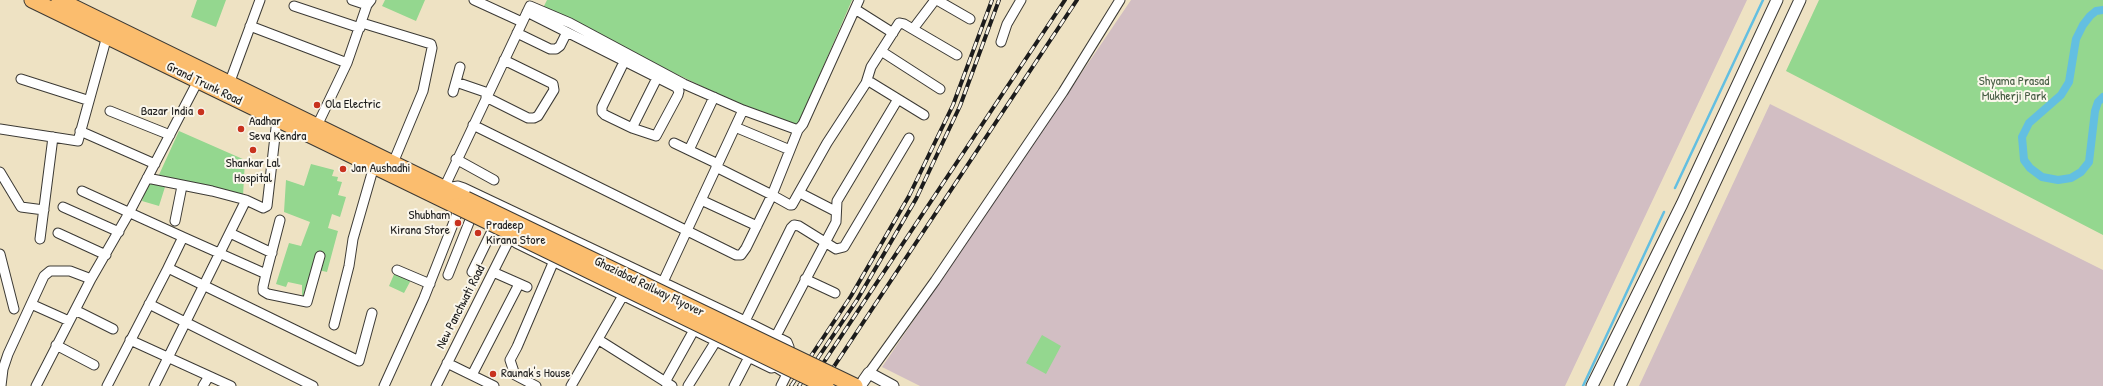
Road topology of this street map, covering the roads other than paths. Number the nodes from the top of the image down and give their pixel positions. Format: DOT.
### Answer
graph roads {
  1 [pos="32,0"];
  2 [pos="59,0"];
  3 [pos="260,0"];
  4 [pos="352,0"];
  5 [pos="474,0"];
  6 [pos="936,0"];
  7 [pos="1021,0"];
  8 [pos="1120,0"];
  9 [pos="1777,0"];
  10 [pos="1800,0"];
  11 [pos="369,2"];
  12 [pos="857,4"];
  13 [pos="294,6"];
  14 [pos="530,6"];
  15 [pos="970,20"];
  16 [pos="522,22"];
  17 [pos="250,26"];
  18 [pos="361,26"];
  19 [pos="913,29"];
  20 [pos="567,32"];
  21 [pos="517,33"];
  22 [pos="893,33"];
  23 [pos="106,36"];
  24 [pos="1001,42"];
  25 [pos="882,51"];
  26 [pos="957,55"];
  27 [pos="504,60"];
  28 [pos="624,62"];
  29 [pos="347,63"];
  30 [pos="460,68"];
  31 [pos="201,76"];
  32 [pos="657,78"];
  33 [pos="21,79"];
  34 [pos="867,80"];
  35 [pos="456,82"];
  36 [pos="229,84"];
  37 [pos="940,89"];
  38 [pos="453,92"];
  39 [pos="487,95"];
  40 [pos="714,97"];
  41 [pos="898,98"];
  42 [pos="88,100"];
  43 [pos="743,110"];
  44 [pos="110,111"];
  45 [pos="924,114"];
  46 [pos="278,119"];
  47 [pos="473,125"];
  48 [pos="735,127"];
  49 [pos="632,128"];
  50 [pos="0,130"];
  51 [pos="80,130"];
  52 [pos="798,130"];
  53 [pos="314,131"];
  54 [pos="170,135"];
  55 [pos="53,137"];
  56 [pos="909,138"];
  57 [pos="674,143"];
  58 [pos="689,150"];
  59 [pos="790,150"];
  60 [pos="456,159"];
  61 [pos="393,163"];
  62 [pos="155,164"];
  63 [pos="374,166"];
  64 [pos="717,166"];
  65 [pos="0,172"];
  66 [pos="147,178"];
  67 [pos="494,180"];
  68 [pos="182,186"];
  69 [pos="82,191"];
  70 [pos="443,193"];
  71 [pos="800,193"];
  72 [pos="772,195"];
  73 [pos="246,200"];
  74 [pos="701,200"];
  75 [pos="459,206"];
  76 [pos="63,207"];
  77 [pos="44,210"];
  78 [pos="836,211"];
  79 [pos="129,213"];
  80 [pos="280,220"];
  81 [pos="470,220"];
  82 [pos="174,221"];
  83 [pos="757,226"];
  84 [pos="687,230"];
  85 [pos="492,231"];
  86 [pos="119,232"];
  87 [pos="58,233"];
  88 [pos="230,233"];
  89 [pos="183,237"];
  90 [pos="40,239"];
  91 [pos="509,240"];
  92 [pos="825,242"];
  93 [pos="272,253"];
  94 [pos="0,254"];
  95 [pos="219,254"];
  96 [pos="106,255"];
  97 [pos="320,256"];
  98 [pos="553,263"];
  99 [pos="168,268"];
  100 [pos="397,270"];
  101 [pos="638,271"];
  102 [pos="472,272"];
  103 [pos="493,272"];
  104 [pos="266,274"];
  105 [pos="448,275"];
  106 [pos="91,279"];
  107 [pos="805,279"];
  108 [pos="663,282"];
  109 [pos="430,284"];
  110 [pos="205,287"];
  111 [pos="835,293"];
  112 [pos="622,296"];
  113 [pos="31,304"];
  114 [pos="149,304"];
  115 [pos="14,309"];
  116 [pos="75,310"];
  117 [pos="372,313"];
  118 [pos="69,321"];
  119 [pos="745,321"];
  120 [pos="186,323"];
  121 [pos="334,325"];
  122 [pos="113,329"];
  123 [pos="694,330"];
  124 [pos="776,336"];
  125 [pos="130,340"];
  126 [pos="599,340"];
  127 [pos="716,341"];
  128 [pos="56,345"];
  129 [pos="748,357"];
  130 [pos="168,359"];
  131 [pos="447,363"];
  132 [pos="94,365"];
  133 [pos="776,367"];
  134 [pos="2,369"];
  135 [pos="869,373"];
  136 [pos="472,375"];
  137 [pos="209,376"];
  138 [pos="669,384"];
  139 [pos="40,385"];
  140 [pos="490,385"];
  141 [pos="1,386"];
  142 [pos="107,386"];
  143 [pos="154,386"];
  144 [pos="203,386"];
  145 [pos="230,386"];
  146 [pos="313,386"];
  147 [pos="384,386"];
  148 [pos="436,386"];
  149 [pos="536,386"];
  150 [pos="571,386"];
  151 [pos="688,386"];
  152 [pos="734,386"];
  153 [pos="781,386"];
  154 [pos="826,386"];
  155 [pos="855,386"];
  156 [pos="860,386"];
  157 [pos="893,386"];
  158 [pos="1592,386"];
  159 [pos="1620,386"];
  1 -- 23 [label="highway, Grand Trunk Road"];
  2 -- 31 [label="highway, Grand Trunk Road"];
  3 -- 17 [label="street"];
  4 -- 11 [label="street"];
  5 -- 16 [label="street"];
  6 -- 15 [label="street"];
  6 -- 19 [label="street"];
  7 -- 24 [label="street"];
  8 -- 135 [label="street"];
  9 -- 158 [label="street"];
  10 -- 159 [label="street"];
  11 -- 18 [label="street"];
  12 -- 22 [label="street"];
  12 -- 52 [label="street"];
  13 -- 18 [label="street"];
  14 -- 16 [label="street"];
  14 -- 20 [label="street"];
  14 -- 40 [label="street"];
  16 -- 21 [label="street"];
  17 -- 29 [label="street"];
  17 -- 36 [label="street"];
  18 -- 29 [label="street"];
  18 -- 61 [label="street"];
  19 -- 22 [label="street"];
  19 -- 26 [label="street"];
  20 -- 21 [label="street"];
  20 -- 28 [label="street"];
  21 -- 27 [label="street"];
  22 -- 25 [label="street"];
  23 -- 31 [label="highway, Grand Trunk Road"];
  23 -- 42 [label="street"];
  25 -- 34 [label="street"];
  25 -- 37 [label="street"];
  27 -- 39 [label="street"];
  27 -- 39 [label="street"];
  28 -- 32 [label="street"];
  28 -- 49 [label="street"];
  29 -- 53 [label="street"];
  30 -- 35 [label="street"];
  31 -- 36 [label="highway, Grand Trunk Road"];
  31 -- 46 [label="highway, Grand Trunk Road"];
  31 -- 54 [label="street"];
  32 -- 49 [label="street"];
  32 -- 49 [label="street"];
  33 -- 42 [label="street"];
  34 -- 41 [label="street"];
  34 -- 71 [label="street"];
  35 -- 38 [label="street"];
  35 -- 39 [label="street"];
  36 -- 53 [label="highway, Grand Trunk Road"];
  39 -- 47 [label="street"];
  40 -- 43 [label="street"];
  40 -- 58 [label="street"];
  41 -- 45 [label="street"];
  41 -- 78 [label="street"];
  42 -- 51 [label="street"];
  43 -- 48 [label="street"];
  43 -- 52 [label="street"];
  44 -- 54 [label="street"];
  46 -- 53 [label="highway, Grand Trunk Road"];
  46 -- 73 [label="street"];
  47 -- 60 [label="street"];
  47 -- 84 [label="street"];
  48 -- 59 [label="street"];
  48 -- 64 [label="street"];
  50 -- 55 [label="street"];
  51 -- 55 [label="street"];
  51 -- 62 [label="street"];
  52 -- 59 [label="street"];
  53 -- 61 [label="highway, Grand Trunk Road"];
  53 -- 63 [label="highway, Grand Trunk Road"];
  54 -- 62 [label="street"];
  55 -- 77 [label="street"];
  56 -- 92 [label="street"];
  57 -- 58 [label="street"];
  58 -- 64 [label="street"];
  59 -- 72 [label="street"];
  60 -- 67 [label="street"];
  60 -- 70 [label="street"];
  61 -- 70 [label="highway, Grand Trunk Road"];
  62 -- 66 [label="street"];
  63 -- 70 [label="highway, Grand Trunk Road"];
  63 -- 121 [label="street"];
  64 -- 72 [label="street"];
  64 -- 74 [label="street"];
  65 -- 77 [label="street"];
  66 -- 68 [label="street"];
  66 -- 79 [label="street"];
  68 -- 73 [label="street"];
  68 -- 82 [label="street"];
  69 -- 79 [label="street"];
  70 -- 75 [label="highway, Ghaziabad Railway Flyover"];
  70 -- 101 [label="street"];
  71 -- 72 [label="street"];
  71 -- 78 [label="street"];
  72 -- 83 [label="street"];
  73 -- 88 [label="street"];
  74 -- 83 [label="street"];
  74 -- 84 [label="street"];
  75 -- 81 [label="street"];
  75 -- 109 [label="street"];
  75 -- 154 [label="highway, Ghaziabad Railway Flyover, bridge"];
  75 -- 155 [label="highway, Ghaziabad Railway Flyover, bridge"];
  76 -- 86 [label="street"];
  77 -- 90 [label="street"];
  78 -- 92 [label="street"];
  79 -- 86 [label="street"];
  79 -- 89 [label="street"];
  80 -- 93 [label="street"];
  81 -- 85 [label="street"];
  81 -- 105 [label="street"];
  83 -- 84 [label="street"];
  84 -- 108 [label="street"];
  85 -- 91 [label="street"];
  85 -- 102 [label="street"];
  86 -- 96 [label="street"];
  87 -- 96 [label="street"];
  88 -- 93 [label="street"];
  88 -- 95 [label="street"];
  89 -- 95 [label="street"];
  89 -- 99 [label="street"];
  91 -- 98 [label="street"];
  91 -- 103 [label="street, New Panchwati Road"];
  92 -- 107 [label="street"];
  92 -- 119 [label="street"];
  93 -- 104 [label="street"];
  94 -- 115 [label="street"];
  95 -- 104 [label="street"];
  95 -- 110 [label="street"];
  96 -- 106 [label="street"];
  97 -- 104 [label="street"];
  98 -- 112 [label="street"];
  98 -- 149 [label="street"];
  99 -- 110 [label="street"];
  99 -- 114 [label="street"];
  100 -- 109 [label="street"];
  101 -- 108 [label="street"];
  101 -- 112 [label="street"];
  103 -- 131 [label="street, New Panchwati Road"];
  103 -- 136 [label="street"];
  106 -- 113 [label="street"];
  106 -- 116 [label="street"];
  107 -- 111 [label="street"];
  107 -- 124 [label="street"];
  108 -- 119 [label="street"];
  109 -- 147 [label="street"];
  110 -- 117 [label="street"];
  110 -- 120 [label="street"];
  112 -- 123 [label="street"];
  112 -- 126 [label="street"];
  113 -- 118 [label="street"];
  113 -- 134 [label="street"];
  114 -- 120 [label="street"];
  114 -- 125 [label="street"];
  116 -- 118 [label="street"];
  116 -- 122 [label="street"];
  118 -- 128 [label="street"];
  119 -- 124 [label="street"];
  120 -- 130 [label="street"];
  120 -- 146 [label="street"];
  123 -- 127 [label="street"];
  123 -- 138 [label="street"];
  124 -- 133 [label="street"];
  125 -- 130 [label="street"];
  125 -- 142 [label="street"];
  126 -- 138 [label="street"];
  126 -- 150 [label="street"];
  127 -- 129 [label="street"];
  127 -- 151 [label="street"];
  128 -- 132 [label="street"];
  128 -- 139 [label="street"];
  129 -- 133 [label="street"];
  129 -- 152 [label="street"];
  130 -- 137 [label="street"];
  130 -- 143 [label="street"];
  131 -- 136 [label="street"];
  131 -- 148 [label="street, New Panchwati Road"];
  133 -- 153 [label="street"];
  134 -- 141 [label="street"];
  135 -- 156 [label="street"];
  135 -- 157 [label="street"];
  136 -- 140 [label="street"];
  137 -- 144 [label="street"];
  137 -- 145 [label="street"];
}
